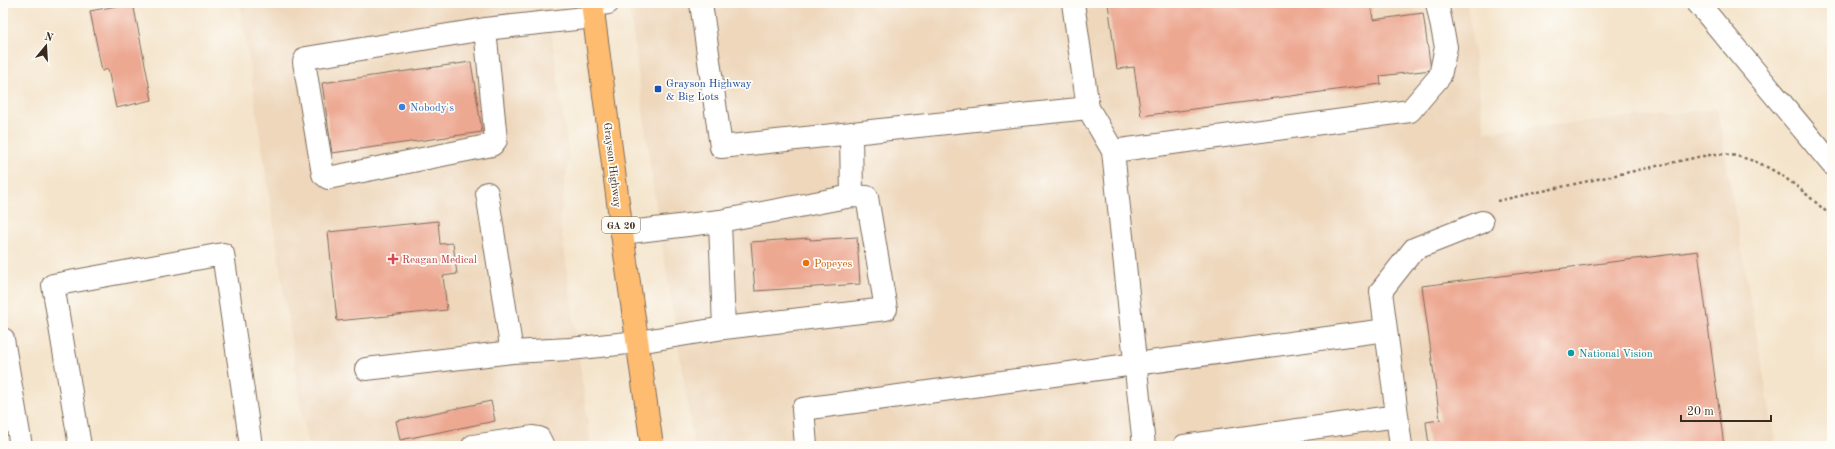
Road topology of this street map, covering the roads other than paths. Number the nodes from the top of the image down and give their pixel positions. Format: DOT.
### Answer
graph roads {
  1 [pos="701,3"];
  2 [pos="1073,3"];
  3 [pos="1437,3"];
  4 [pos="1698,3"];
  5 [pos="596,7"];
  6 [pos="485,29"];
  7 [pos="1088,108"];
  8 [pos="851,133"];
  9 [pos="1113,151"];
  10 [pos="1832,164"];
  11 [pos="487,193"];
  12 [pos="852,196"];
  13 [pos="720,221"];
  14 [pos="1482,222"];
  15 [pos="622,234"];
  16 [pos="724,328"];
  17 [pos="1386,330"];
  18 [pos="3,339"];
  19 [pos="638,342"];
  20 [pos="512,352"];
  21 [pos="1135,364"];
  22 [pos="366,369"];
  23 [pos="1397,416"];
  24 [pos="21,446"];
  25 [pos="80,446"];
  26 [pos="251,446"];
  27 [pos="473,446"];
  28 [pos="543,446"];
  29 [pos="652,446"];
  30 [pos="806,446"];
  31 [pos="1144,446"];
  32 [pos="1184,446"];
  33 [pos="1401,446"];
  1 -- 8 [label="street"];
  2 -- 7 [label="street"];
  3 -- 9 [label="street"];
  4 -- 10 [label="street"];
  5 -- 6 [label="street"];
  5 -- 15 [label="main road, Grayson Highway / GA 20"];
  6 -- 6 [label="street"];
  7 -- 8 [label="street"];
  7 -- 9 [label="street"];
  8 -- 12 [label="street"];
  9 -- 21 [label="street"];
  11 -- 20 [label="street"];
  12 -- 13 [label="street"];
  12 -- 16 [label="street"];
  13 -- 15 [label="street"];
  13 -- 16 [label="street"];
  14 -- 17 [label="street"];
  15 -- 19 [label="main road, Grayson Highway / GA 20"];
  16 -- 19 [label="street"];
  17 -- 21 [label="street"];
  17 -- 23 [label="street"];
  18 -- 24 [label="street"];
  19 -- 20 [label="street"];
  19 -- 29 [label="main road, Grayson Highway / GA 20"];
  20 -- 22 [label="street"];
  21 -- 30 [label="street"];
  21 -- 31 [label="street"];
  23 -- 32 [label="street"];
  23 -- 33 [label="street"];
  25 -- 26 [label="street"];
  27 -- 28 [label="street"];
}
